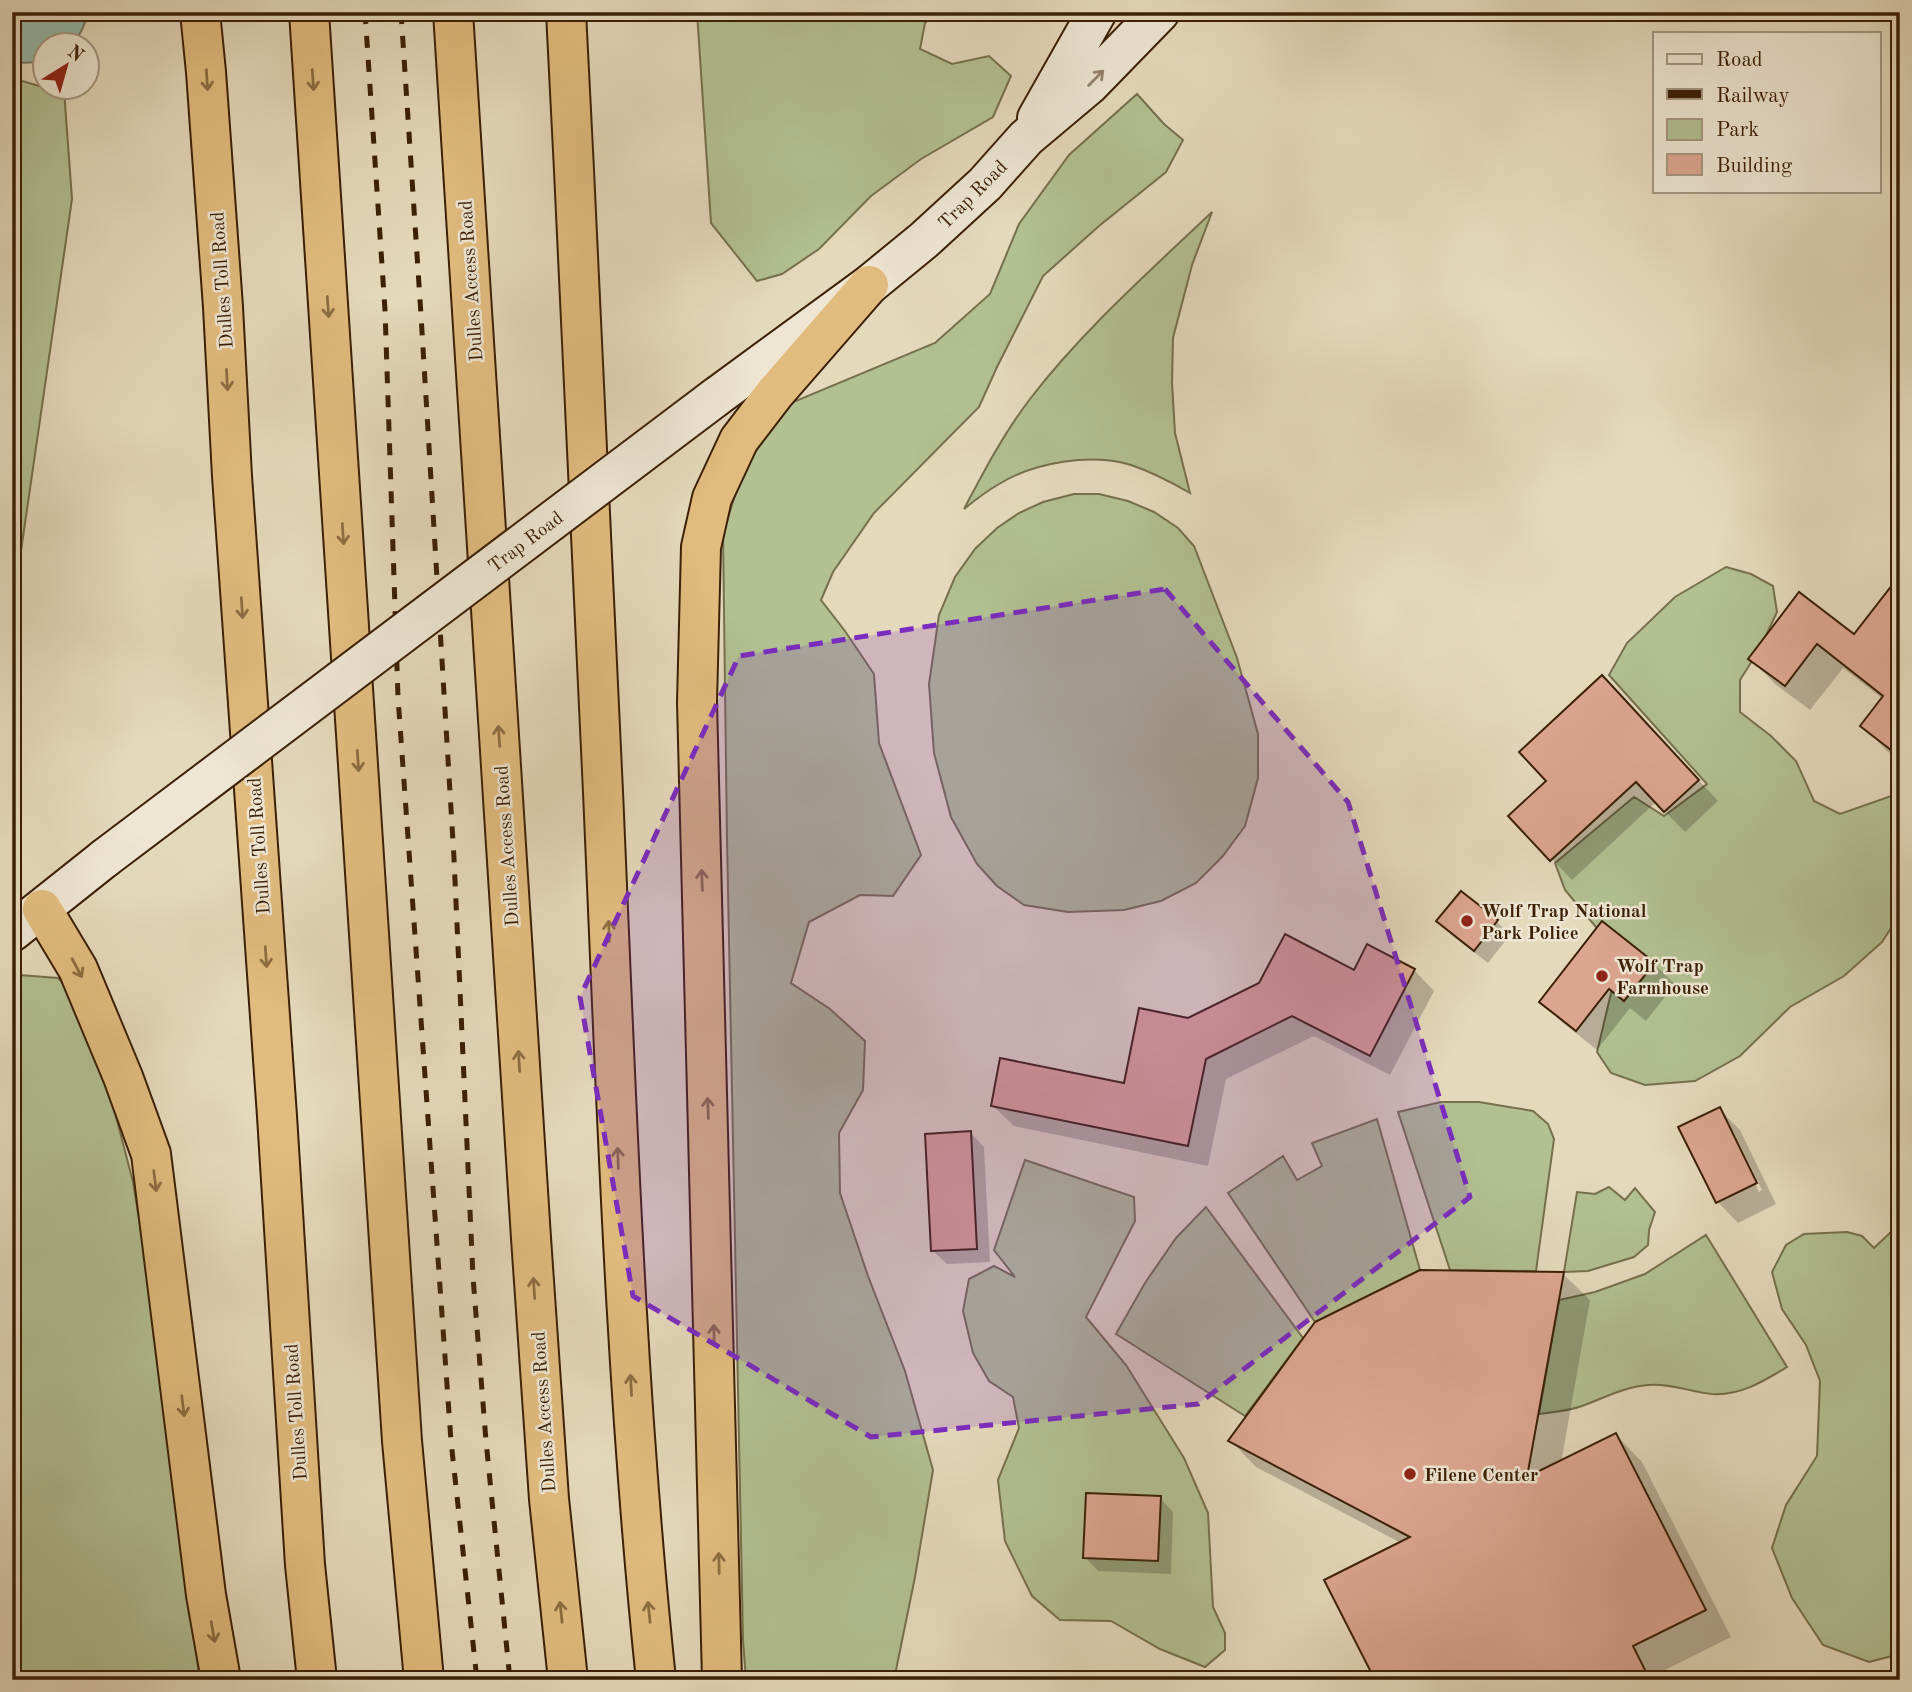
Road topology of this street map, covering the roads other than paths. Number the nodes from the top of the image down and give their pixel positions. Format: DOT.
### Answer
graph roads {
  1 [pos="200,12"];
  2 [pos="309,12"];
  3 [pos="453,12"];
  4 [pos="566,12"];
  5 [pos="1097,12"];
  6 [pos="1160,12"];
  7 [pos="1026,138"];
  8 [pos="869,285"];
  9 [pos="27,921"];
  10 [pos="221,1680"];
  11 [pos="317,1680"];
  12 [pos="424,1680"];
  13 [pos="568,1680"];
  14 [pos="656,1680"];
  15 [pos="722,1680"];
  1 -- 11 [label="highway, Dulles Toll Road, one-way"];
  2 -- 12 [label="highway, one-way"];
  13 -- 3 [label="highway, Dulles Access Road, one-way"];
  14 -- 4 [label="highway, one-way"];
  5 -- 7 [label="main road, Trap Road"];
  7 -- 6 [label="main road, Trap Road, one-way"];
  7 -- 8 [label="main road, Trap Road"];
  8 -- 9 [label="main road, Trap Road, bridge"];
  15 -- 8 [label="highway, one-way"];
  9 -- 10 [label="highway, one-way"];
}
